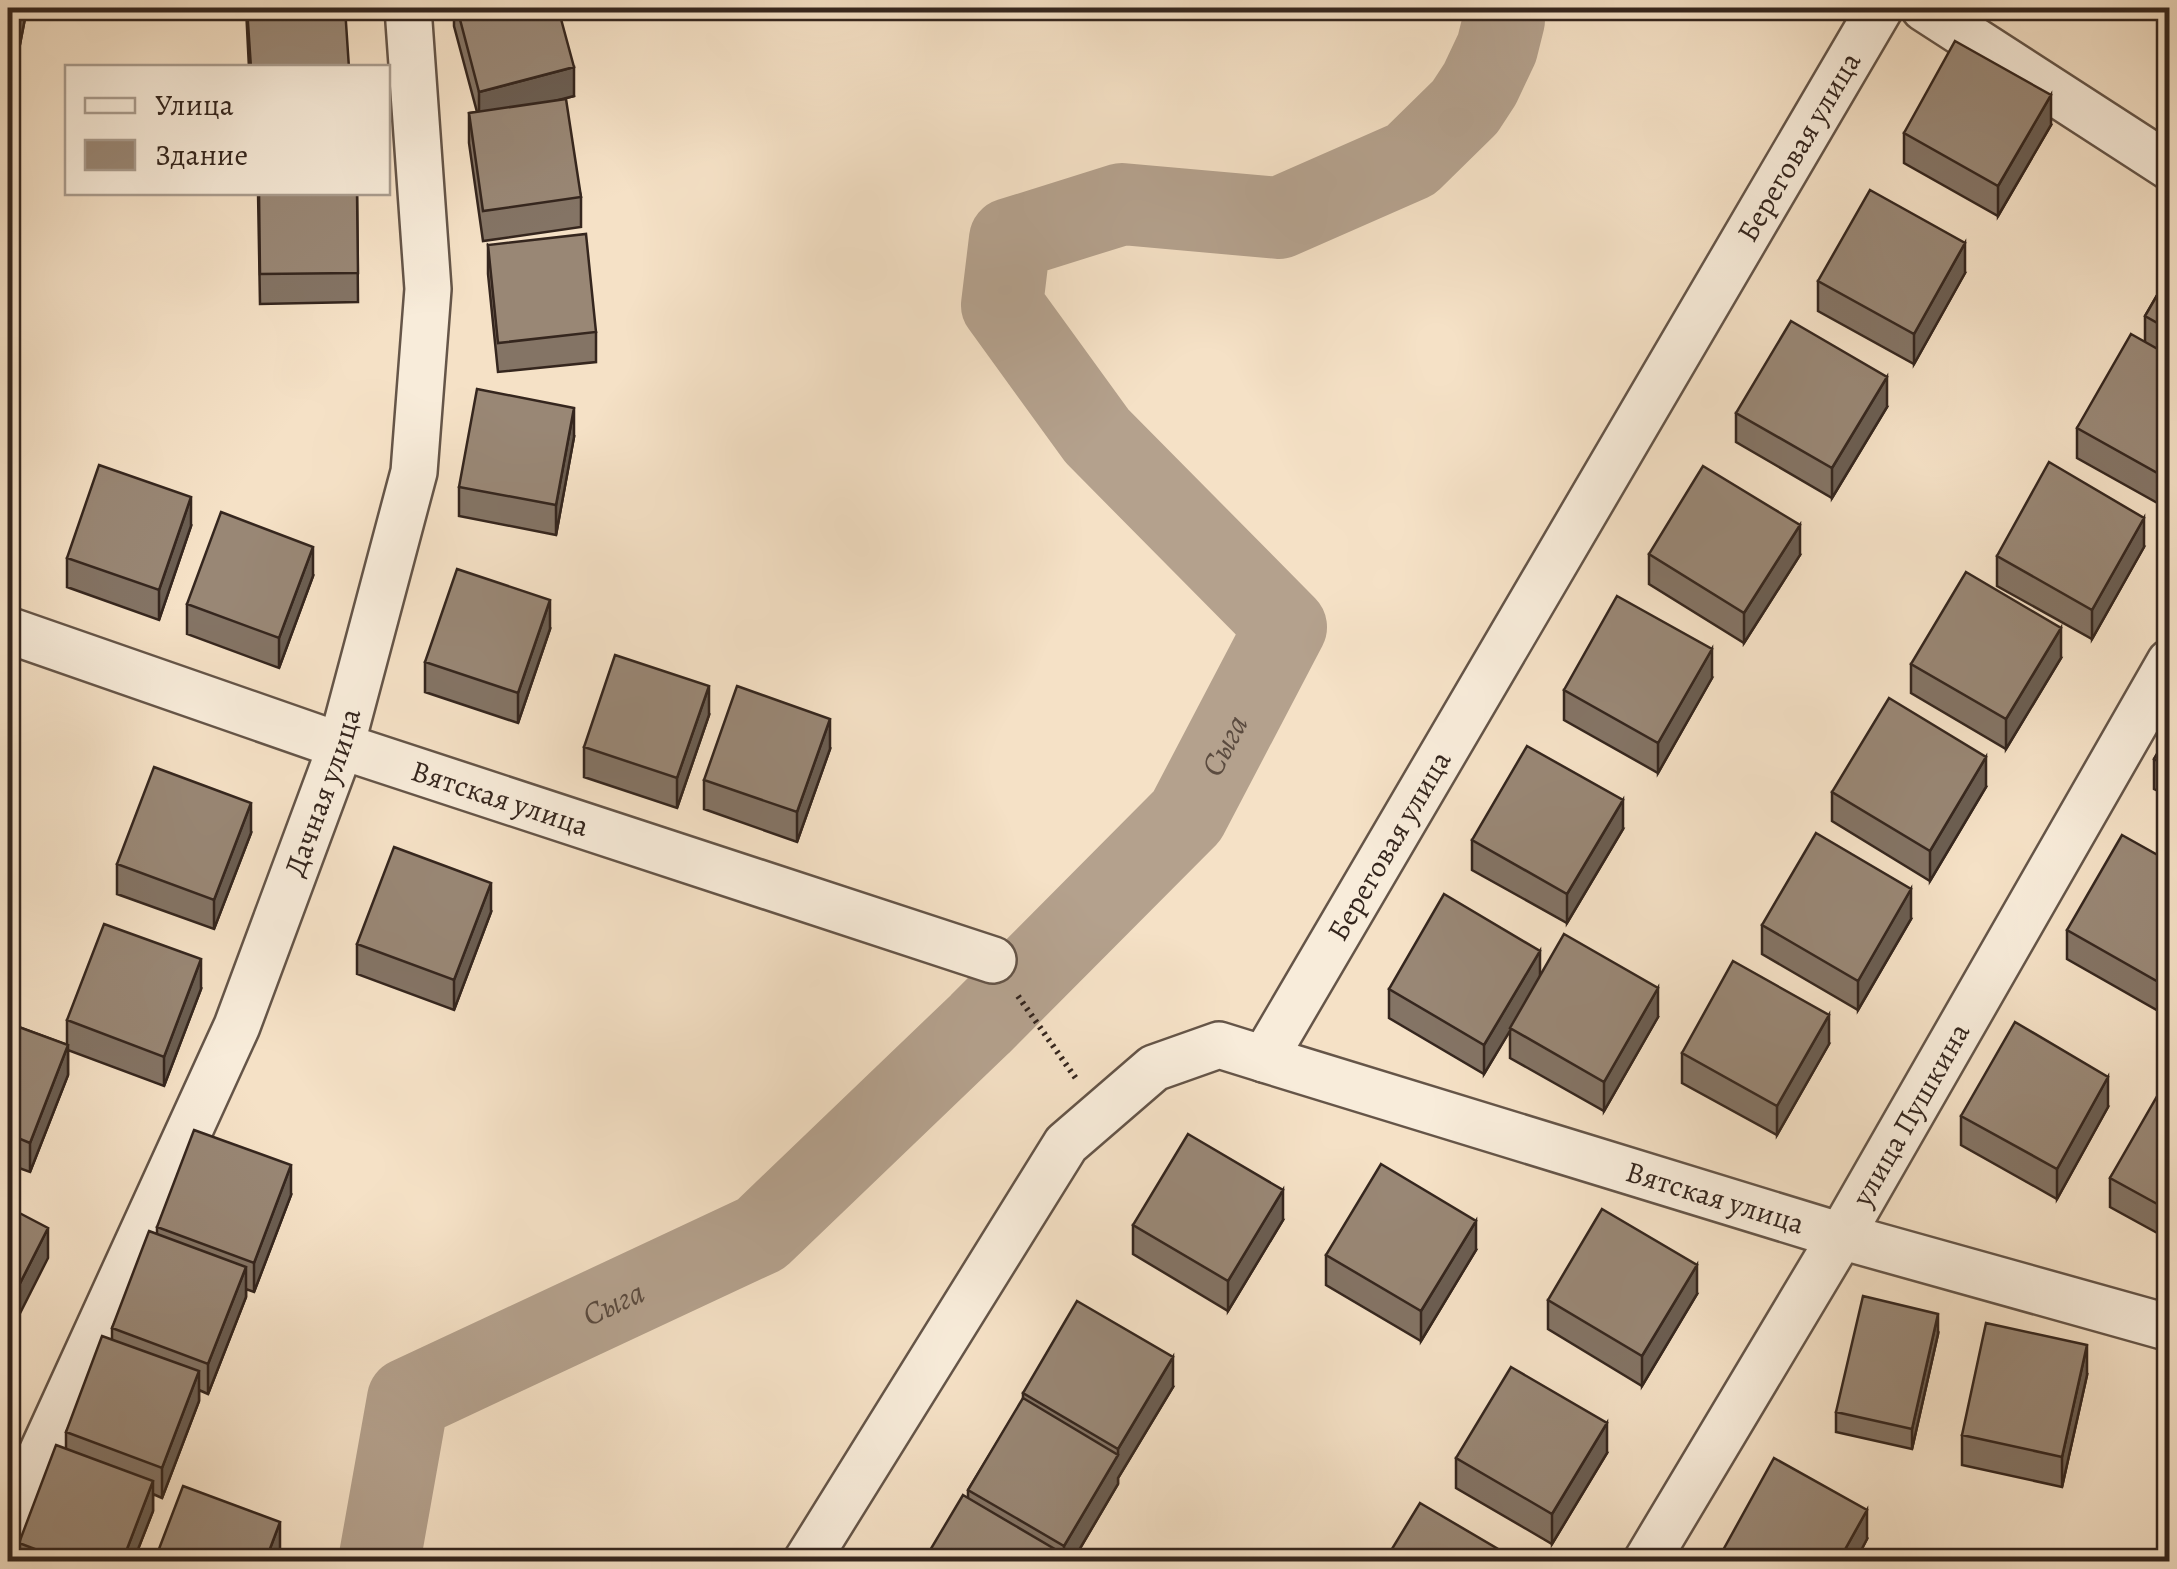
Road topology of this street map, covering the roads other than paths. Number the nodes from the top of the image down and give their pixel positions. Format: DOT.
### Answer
graph roads {
  1 [pos="408,8"];
  2 [pos="1880,8"];
  3 [pos="1924,8"];
  4 [pos="2170,167"];
  5 [pos="8,630"];
  6 [pos="2170,662"];
  7 [pos="341,746"];
  8 [pos="993,960"];
  9 [pos="1264,1060"];
  10 [pos="1841,1236"];
  11 [pos="2170,1328"];
  12 [pos="8,1527"];
  13 [pos="806,1562"];
  14 [pos="1646,1562"];
  1 -- 7 [label="street, Дачная улица"];
  2 -- 9 [label="street, Береговая улица"];
  3 -- 4 [label="street"];
  5 -- 7 [label="street, Вятская улица"];
  6 -- 10 [label="street, улица Пушкина"];
  7 -- 8 [label="street, Вятская улица"];
  7 -- 12 [label="street, Дачная улица"];
  9 -- 10 [label="street, Вятская улица"];
  9 -- 13 [label="street"];
  10 -- 11 [label="street, Вятская улица"];
  10 -- 14 [label="street, улица Пушкина"];
}
